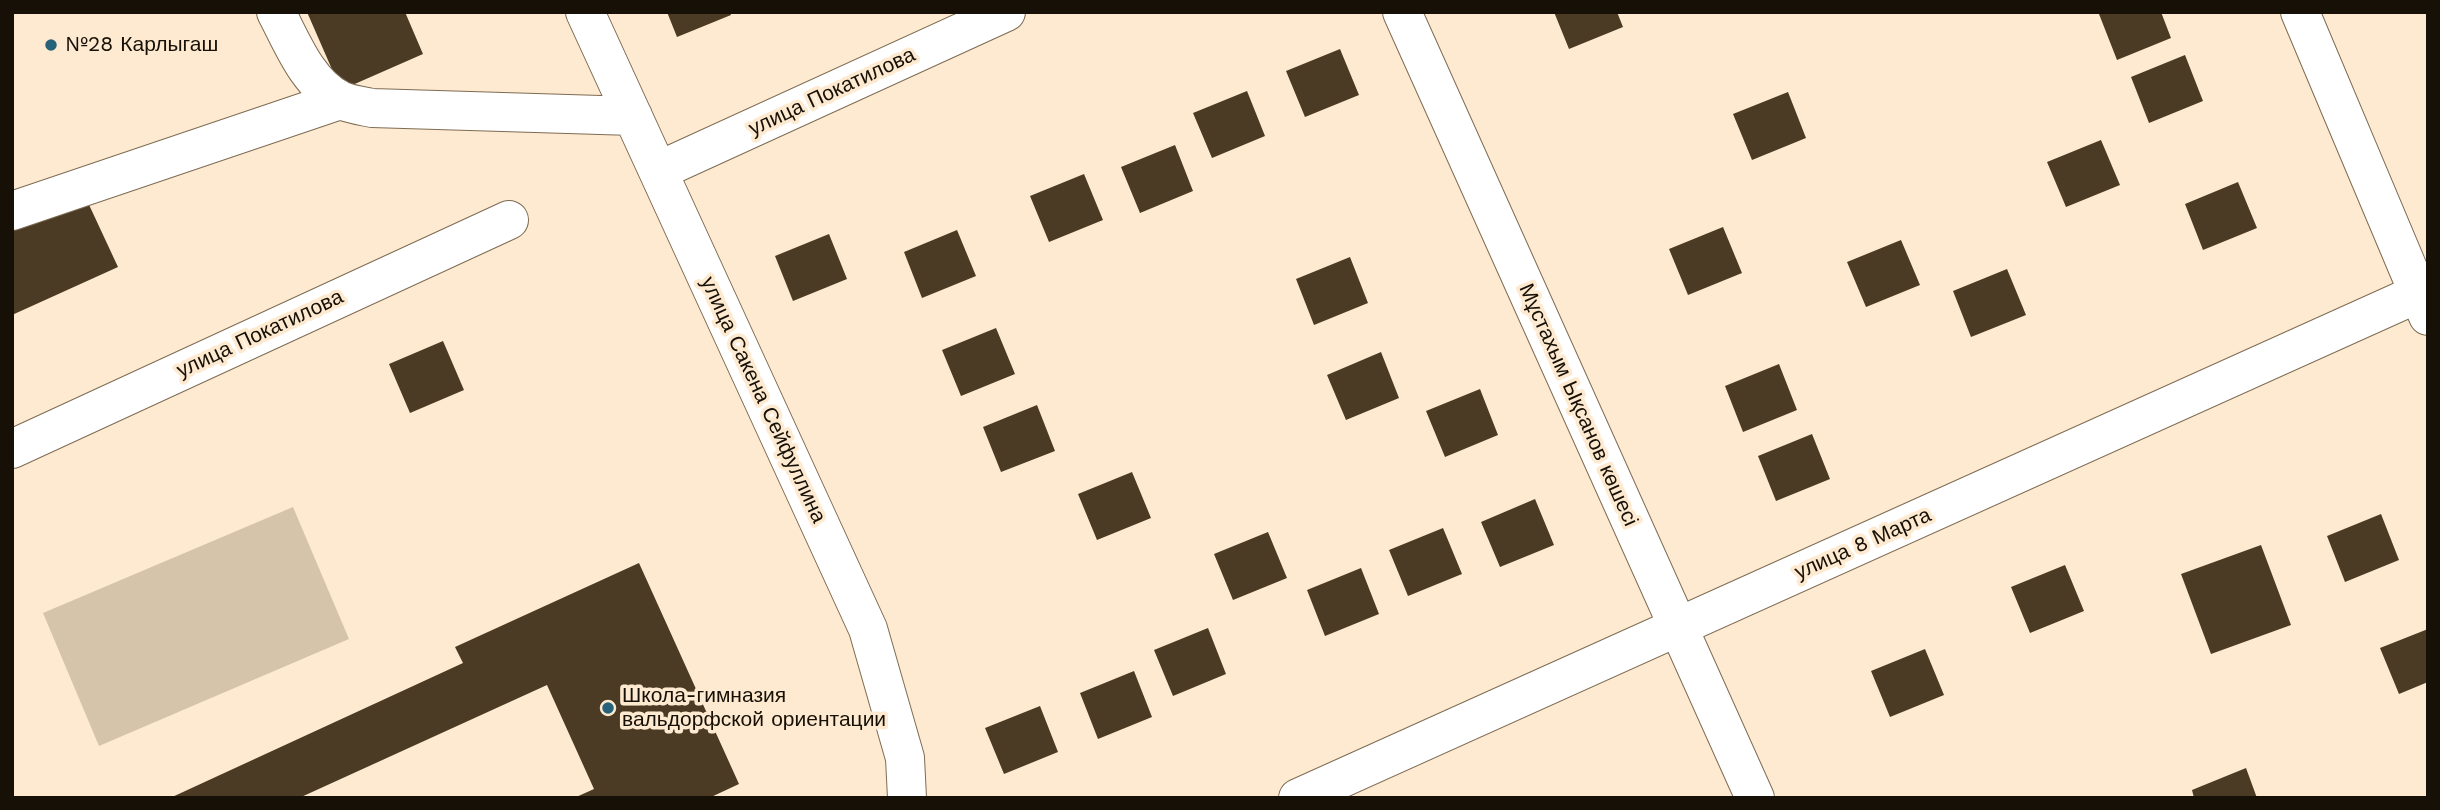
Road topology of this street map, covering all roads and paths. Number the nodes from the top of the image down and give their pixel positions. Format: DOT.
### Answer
graph roads {
  1 [pos="276,12"];
  2 [pos="585,12"];
  3 [pos="1006,12"];
  4 [pos="1402,12"];
  5 [pos="2300,12"];
  6 [pos="340,100"];
  7 [pos="633,116"];
  8 [pos="658,171"];
  9 [pos="12,211"];
  10 [pos="509,220"];
  11 [pos="2424,299"];
  12 [pos="12,449"];
  13 [pos="1678,627"];
  14 [pos="907,798"];
  15 [pos="1298,798"];
  16 [pos="1755,798"];
  1 -- 6 [label="street"];
  2 -- 7 [label="street, улица Сакена Сейфуллина"];
  3 -- 8 [label="street, улица Покатилова"];
  4 -- 13 [label="street, Мұстахым Ықсанов көшесі"];
  5 -- 11 [label="street"];
  6 -- 7 [label="street"];
  6 -- 9 [label="street"];
  7 -- 8 [label="street, улица Сакена Сейфуллина"];
  8 -- 14 [label="street, улица Сакена Сейфуллина"];
  10 -- 12 [label="street, улица Покатилова"];
  11 -- 13 [label="street, улица 8 Марта"];
  13 -- 15 [label="street, улица 8 Марта"];
  13 -- 16 [label="street, Мұстахым Ықсанов көшесі"];
}
